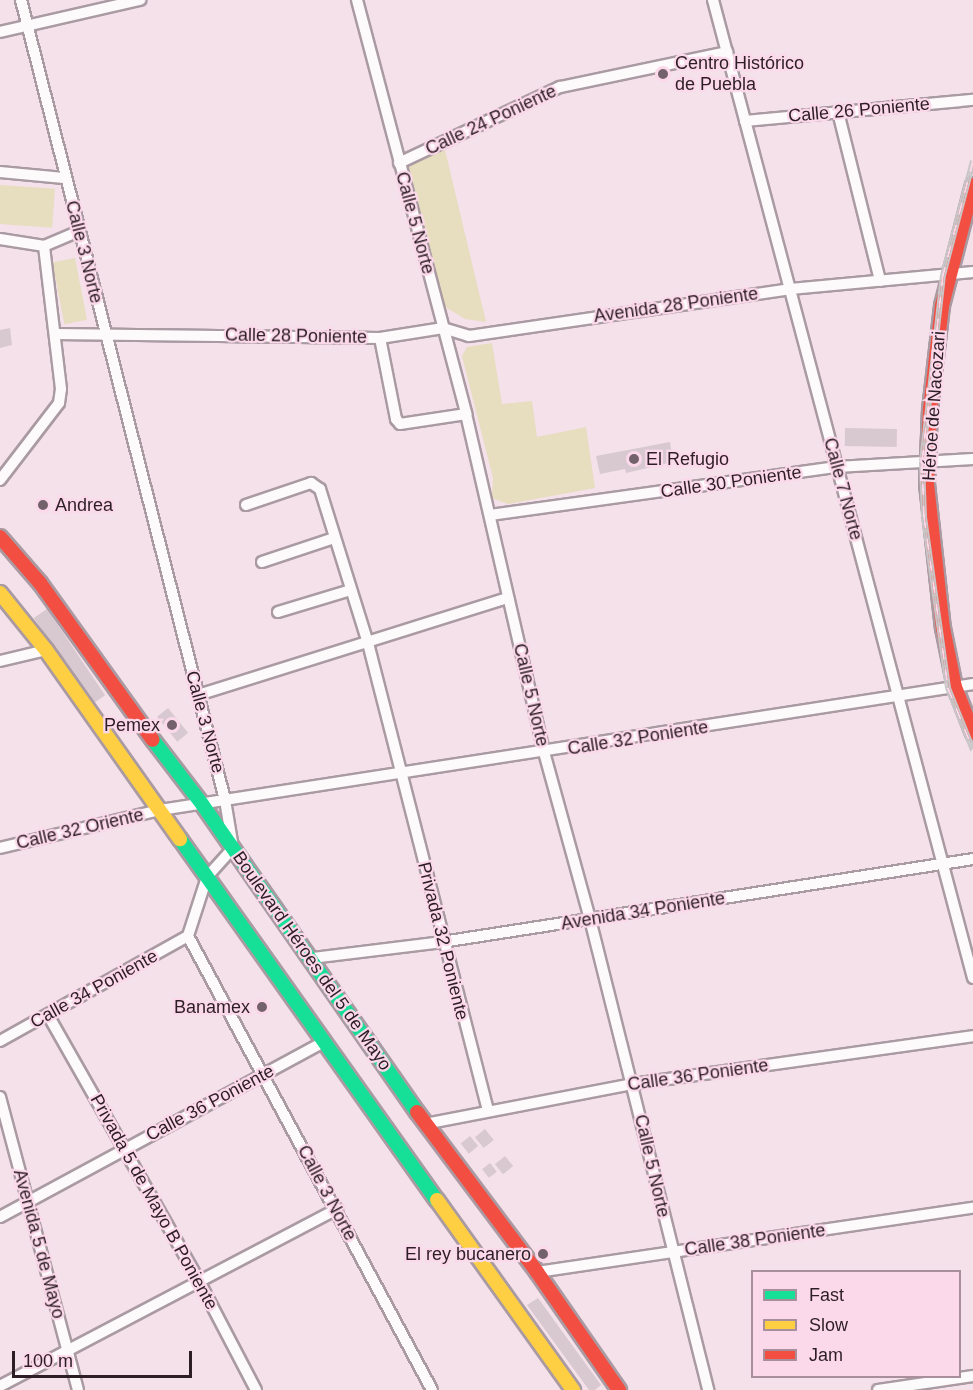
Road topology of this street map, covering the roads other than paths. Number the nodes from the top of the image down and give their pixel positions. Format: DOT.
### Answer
graph roads {
  1 [pos="21,0"];
  2 [pos="140,0"];
  3 [pos="357,0"];
  4 [pos="713,0"];
  5 [pos="28,25"];
  6 [pos="0,32"];
  7 [pos="727,52"];
  8 [pos="973,100"];
  9 [pos="838,112"];
  10 [pos="745,121"];
  11 [pos="399,163"];
  12 [pos="0,172"];
  13 [pos="64,178"];
  14 [pos="973,185"];
  15 [pos="80,231"];
  16 [pos="0,239"];
  17 [pos="44,246"];
  18 [pos="973,272"];
  19 [pos="948,274"];
  20 [pos="880,281"];
  21 [pos="790,289"];
  22 [pos="443,328"];
  23 [pos="104,332"];
  24 [pos="56,334"];
  25 [pos="380,338"];
  26 [pos="466,414"];
  27 [pos="973,459"];
  28 [pos="927,462"];
  29 [pos="837,467"];
  30 [pos="0,480"];
  31 [pos="246,505"];
  32 [pos="489,515"];
  33 [pos="0,537"];
  34 [pos="334,538"];
  35 [pos="262,562"];
  36 [pos="351,590"];
  37 [pos="0,593"];
  38 [pos="508,598"];
  39 [pos="279,612"];
  40 [pos="368,643"];
  41 [pos="46,650"];
  42 [pos="0,661"];
  43 [pos="973,684"];
  44 [pos="955,687"];
  45 [pos="198,695"];
  46 [pos="898,696"];
  47 [pos="973,733"];
  48 [pos="544,753"];
  49 [pos="402,770"];
  50 [pos="225,800"];
  51 [pos="202,804"];
  52 [pos="160,810"];
  53 [pos="0,848"];
  54 [pos="232,848"];
  55 [pos="973,859"];
  56 [pos="943,865"];
  57 [pos="207,877"];
  58 [pos="590,919"];
  59 [pos="188,936"];
  60 [pos="442,942"];
  61 [pos="312,958"];
  62 [pos="973,978"];
  63 [pos="48,1015"];
  64 [pos="973,1036"];
  65 [pos="0,1041"];
  66 [pos="325,1041"];
  67 [pos="263,1076"];
  68 [pos="632,1084"];
  69 [pos="0,1097"];
  70 [pos="488,1110"];
  71 [pos="425,1124"];
  72 [pos="124,1148"];
  73 [pos="28,1202"];
  74 [pos="973,1208"];
  75 [pos="337,1209"];
  76 [pos="0,1217"];
  77 [pos="672,1252"];
  78 [pos="537,1272"];
  79 [pos="200,1281"];
  80 [pos="67,1351"];
  81 [pos="959,1378"];
  82 [pos="0,1386"];
  83 [pos="78,1390"];
  84 [pos="256,1390"];
  85 [pos="432,1390"];
  86 [pos="573,1390"];
  87 [pos="619,1390"];
  88 [pos="708,1390"];
  89 [pos="878,1390"];
  1 -- 5 [label="street, Calle 3 Norte"];
  2 -- 5 [label="street"];
  3 -- 11 [label="street, Calle 5 Norte"];
  4 -- 7 [label="street, Calle 7 Norte"];
  5 -- 6 [label="street"];
  5 -- 13 [label="street, Calle 3 Norte"];
  7 -- 10 [label="street, Calle 7 Norte"];
  7 -- 11 [label="street, Calle 24 Poniente"];
  8 -- 9 [label="street, Calle 26 Poniente"];
  9 -- 10 [label="street, Calle 26 Poniente"];
  9 -- 20 [label="street"];
  10 -- 21 [label="street, Calle 7 Norte"];
  11 -- 22 [label="street, Calle 5 Norte"];
  12 -- 13 [label="street"];
  13 -- 15 [label="street, Calle 3 Norte"];
  14 -- 19 [label="main road, Héroe de Nacozari"];
  15 -- 17 [label="street"];
  15 -- 23 [label="street, Calle 3 Norte"];
  16 -- 17 [label="street"];
  17 -- 24 [label="street, Calle 3 Norte"];
  18 -- 19 [label="street, Avenida 28 Poniente"];
  19 -- 20 [label="street, Avenida 28 Poniente"];
  19 -- 28 [label="main road, Héroe de Nacozari"];
  20 -- 21 [label="street, Avenida 28 Poniente"];
  21 -- 22 [label="street, Avenida 28 Poniente"];
  21 -- 29 [label="street, Calle 7 Norte"];
  22 -- 25 [label="street, Avenida 28 Poniente"];
  22 -- 26 [label="street, Calle 5 Norte"];
  23 -- 24 [label="street, Calle 28 Poniente"];
  23 -- 25 [label="street, Calle 28 Poniente"];
  23 -- 45 [label="street, Calle 3 Norte"];
  24 -- 30 [label="street"];
  25 -- 26 [label="street, Calle 28 Poniente"];
  26 -- 32 [label="street, Calle 5 Norte"];
  27 -- 28 [label="street, Calle 30 Poniente"];
  28 -- 29 [label="street, Calle 30 Poniente"];
  28 -- 44 [label="main road, Héroe de Nacozari"];
  29 -- 32 [label="street, Calle 30 Poniente"];
  29 -- 46 [label="street, Calle 7 Norte"];
  31 -- 34 [label="street, Privada 32 Poniente"];
  32 -- 38 [label="street, Calle 5 Norte"];
  33 -- 51 [label="main road, Boulevard Héroes del 5 de Mayo"];
  34 -- 35 [label="street"];
  34 -- 36 [label="street, Privada 32 Poniente"];
  36 -- 39 [label="street"];
  36 -- 40 [label="street, Privada 32 Poniente"];
  37 -- 41 [label="main road, Boulevard Héroes del 5 de Mayo"];
  38 -- 40 [label="street"];
  38 -- 48 [label="street, Calle 5 Norte"];
  40 -- 45 [label="street"];
  40 -- 49 [label="street, Privada 32 Poniente"];
  41 -- 42 [label="street"];
  41 -- 52 [label="main road, Boulevard Héroes del 5 de Mayo"];
  43 -- 44 [label="street, Calle 32 Poniente"];
  44 -- 46 [label="street, Calle 32 Poniente"];
  44 -- 47 [label="main road, Héroe de Nacozari"];
  45 -- 50 [label="street, Calle 3 Norte"];
  46 -- 48 [label="street, Calle 32 Poniente"];
  46 -- 56 [label="street, Calle 7 Norte"];
  48 -- 49 [label="street, Calle 32 Poniente"];
  48 -- 58 [label="street, Calle 5 Norte"];
  49 -- 50 [label="street, Calle 32 Poniente"];
  49 -- 60 [label="street, Privada 32 Poniente"];
  50 -- 51 [label="street, Calle 32 Poniente"];
  50 -- 54 [label="street, Calle 3 Norte"];
  51 -- 52 [label="street, Calle 32 Poniente"];
  51 -- 54 [label="main road, Boulevard Héroes del 5 de Mayo"];
  52 -- 53 [label="street, Calle 32 Oriente"];
  52 -- 57 [label="main road, Boulevard Héroes del 5 de Mayo"];
  54 -- 57 [label="street"];
  54 -- 61 [label="main road, Boulevard Héroes del 5 de Mayo"];
  55 -- 56 [label="street, Avenida 34 Poniente"];
  56 -- 58 [label="street, Avenida 34 Poniente"];
  56 -- 62 [label="street, Calle 7 Norte"];
  57 -- 59 [label="street"];
  57 -- 66 [label="main road, Boulevard Héroes del 5 de Mayo"];
  58 -- 60 [label="street, Avenida 34 Poniente"];
  58 -- 68 [label="street, Calle 5 Norte"];
  59 -- 63 [label="street, Calle 34 Poniente"];
  59 -- 67 [label="street, Calle 3 Norte"];
  60 -- 61 [label="street, Avenida 34 Poniente"];
  60 -- 70 [label="street, Privada 32 Poniente"];
  61 -- 71 [label="main road, Boulevard Héroes del 5 de Mayo"];
  63 -- 65 [label="street, Calle 34 Poniente"];
  63 -- 72 [label="street, Privada 5 de Mayo B Poniente"];
  64 -- 68 [label="street, Calle 36 Poniente"];
  66 -- 67 [label="street, Calle 36 Poniente"];
  66 -- 86 [label="main road, Boulevard Héroes del 5 de Mayo"];
  67 -- 72 [label="street, Calle 36 Poniente"];
  67 -- 75 [label="street, Calle 3 Norte"];
  68 -- 70 [label="street, Calle 36 Poniente"];
  68 -- 77 [label="street, Calle 5 Norte"];
  69 -- 73 [label="street, Avenida 5 de Mayo"];
  70 -- 71 [label="street, Calle 36 Poniente"];
  71 -- 78 [label="main road, Boulevard Héroes del 5 de Mayo"];
  72 -- 73 [label="street, Calle 36 Poniente"];
  72 -- 79 [label="street, Privada 5 de Mayo B Poniente"];
  73 -- 76 [label="street, Calle 36 Poniente"];
  73 -- 80 [label="street, Avenida 5 de Mayo"];
  74 -- 77 [label="street, Calle 38 Poniente"];
  75 -- 79 [label="street"];
  75 -- 85 [label="street, Calle 3 Norte"];
  77 -- 78 [label="street, Calle 38 Poniente"];
  77 -- 88 [label="street, Calle 5 Norte"];
  78 -- 87 [label="main road, Boulevard Héroes del 5 de Mayo"];
  79 -- 80 [label="street"];
  79 -- 84 [label="street, Privada 5 de Mayo B Poniente"];
  80 -- 82 [label="street"];
  80 -- 83 [label="street, Avenida 5 de Mayo"];
  81 -- 89 [label="street"];
}
